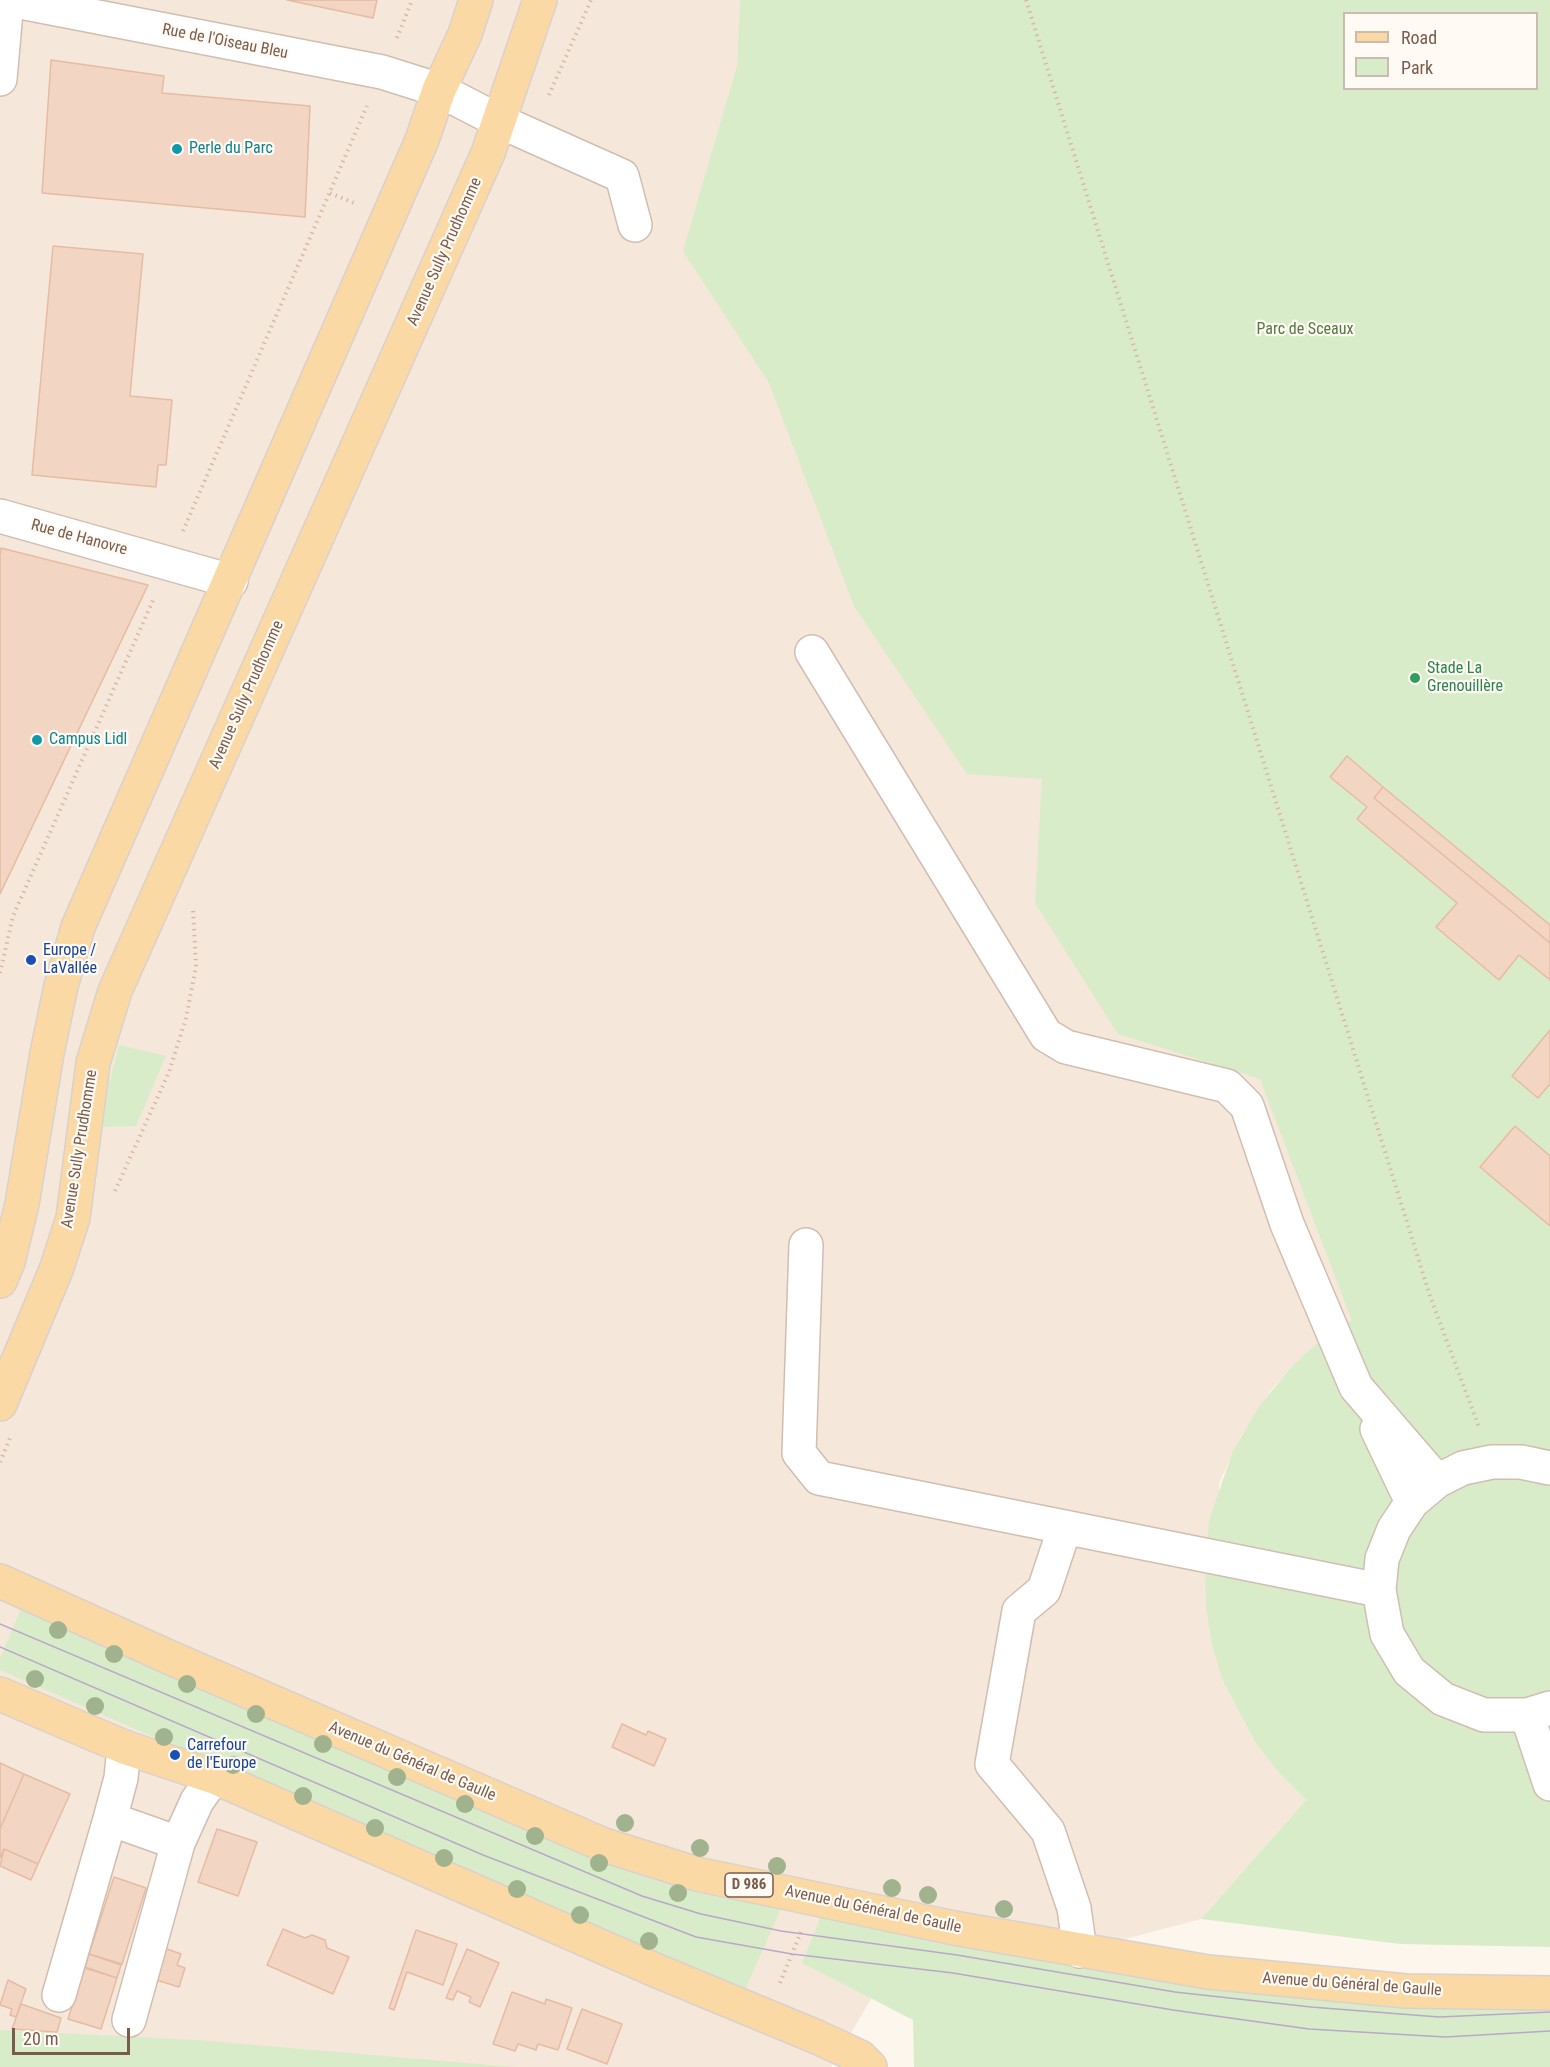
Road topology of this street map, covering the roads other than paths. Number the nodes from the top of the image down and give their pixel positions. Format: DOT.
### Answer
graph roads {
  1 [pos="8,0"];
  2 [pos="476,0"];
  3 [pos="540,0"];
  4 [pos="0,79"];
  5 [pos="439,90"];
  6 [pos="499,121"];
  7 [pos="634,225"];
  8 [pos="0,516"];
  9 [pos="231,581"];
  10 [pos="812,652"];
  11 [pos="806,1245"];
  12 [pos="0,1281"];
  13 [pos="1356,1387"];
  14 [pos="7,1416"];
  15 [pos="1550,1468"];
  16 [pos="1437,1481"];
  17 [pos="1412,1502"];
  18 [pos="1065,1527"];
  19 [pos="0,1581"];
  20 [pos="1379,1590"];
  21 [pos="0,1694"];
  22 [pos="1539,1712"];
  23 [pos="124,1748"];
  24 [pos="214,1777"];
  25 [pos="1550,1784"];
  26 [pos="110,1819"];
  27 [pos="178,1843"];
  28 [pos="1080,1951"];
  29 [pos="1550,1993"];
  30 [pos="59,1995"];
  31 [pos="129,2020"];
  32 [pos="870,2067"];
  1 -- 4 [label="street"];
  1 -- 5 [label="street, Rue de l'Oiseau Bleu"];
  2 -- 5 [label="main road"];
  3 -- 6 [label="main road, Avenue Sully Prudhomme"];
  5 -- 6 [label="street, Rue de l'Oiseau Bleu"];
  5 -- 9 [label="main road"];
  6 -- 7 [label="street, Rue de l'Oiseau Bleu"];
  6 -- 14 [label="main road, Avenue Sully Prudhomme"];
  8 -- 9 [label="street, Rue de Hanovre"];
  9 -- 12 [label="main road"];
  10 -- 13 [label="street"];
  11 -- 18 [label="street"];
  13 -- 16 [label="street"];
  13 -- 17 [label="street"];
  15 -- 16 [label="street"];
  16 -- 17 [label="street"];
  17 -- 20 [label="street"];
  18 -- 20 [label="street"];
  18 -- 28 [label="street"];
  19 -- 28 [label="main road, Avenue du Général de Gaulle / D 986"];
  20 -- 22 [label="street"];
  21 -- 23 [label="main road"];
  22 -- 25 [label="street"];
  23 -- 24 [label="main road"];
  23 -- 26 [label="street"];
  24 -- 27 [label="street"];
  24 -- 32 [label="main road"];
  26 -- 27 [label="street"];
  26 -- 30 [label="street"];
  27 -- 31 [label="street"];
  28 -- 29 [label="main road, Avenue du Général de Gaulle / D 986"];
}
